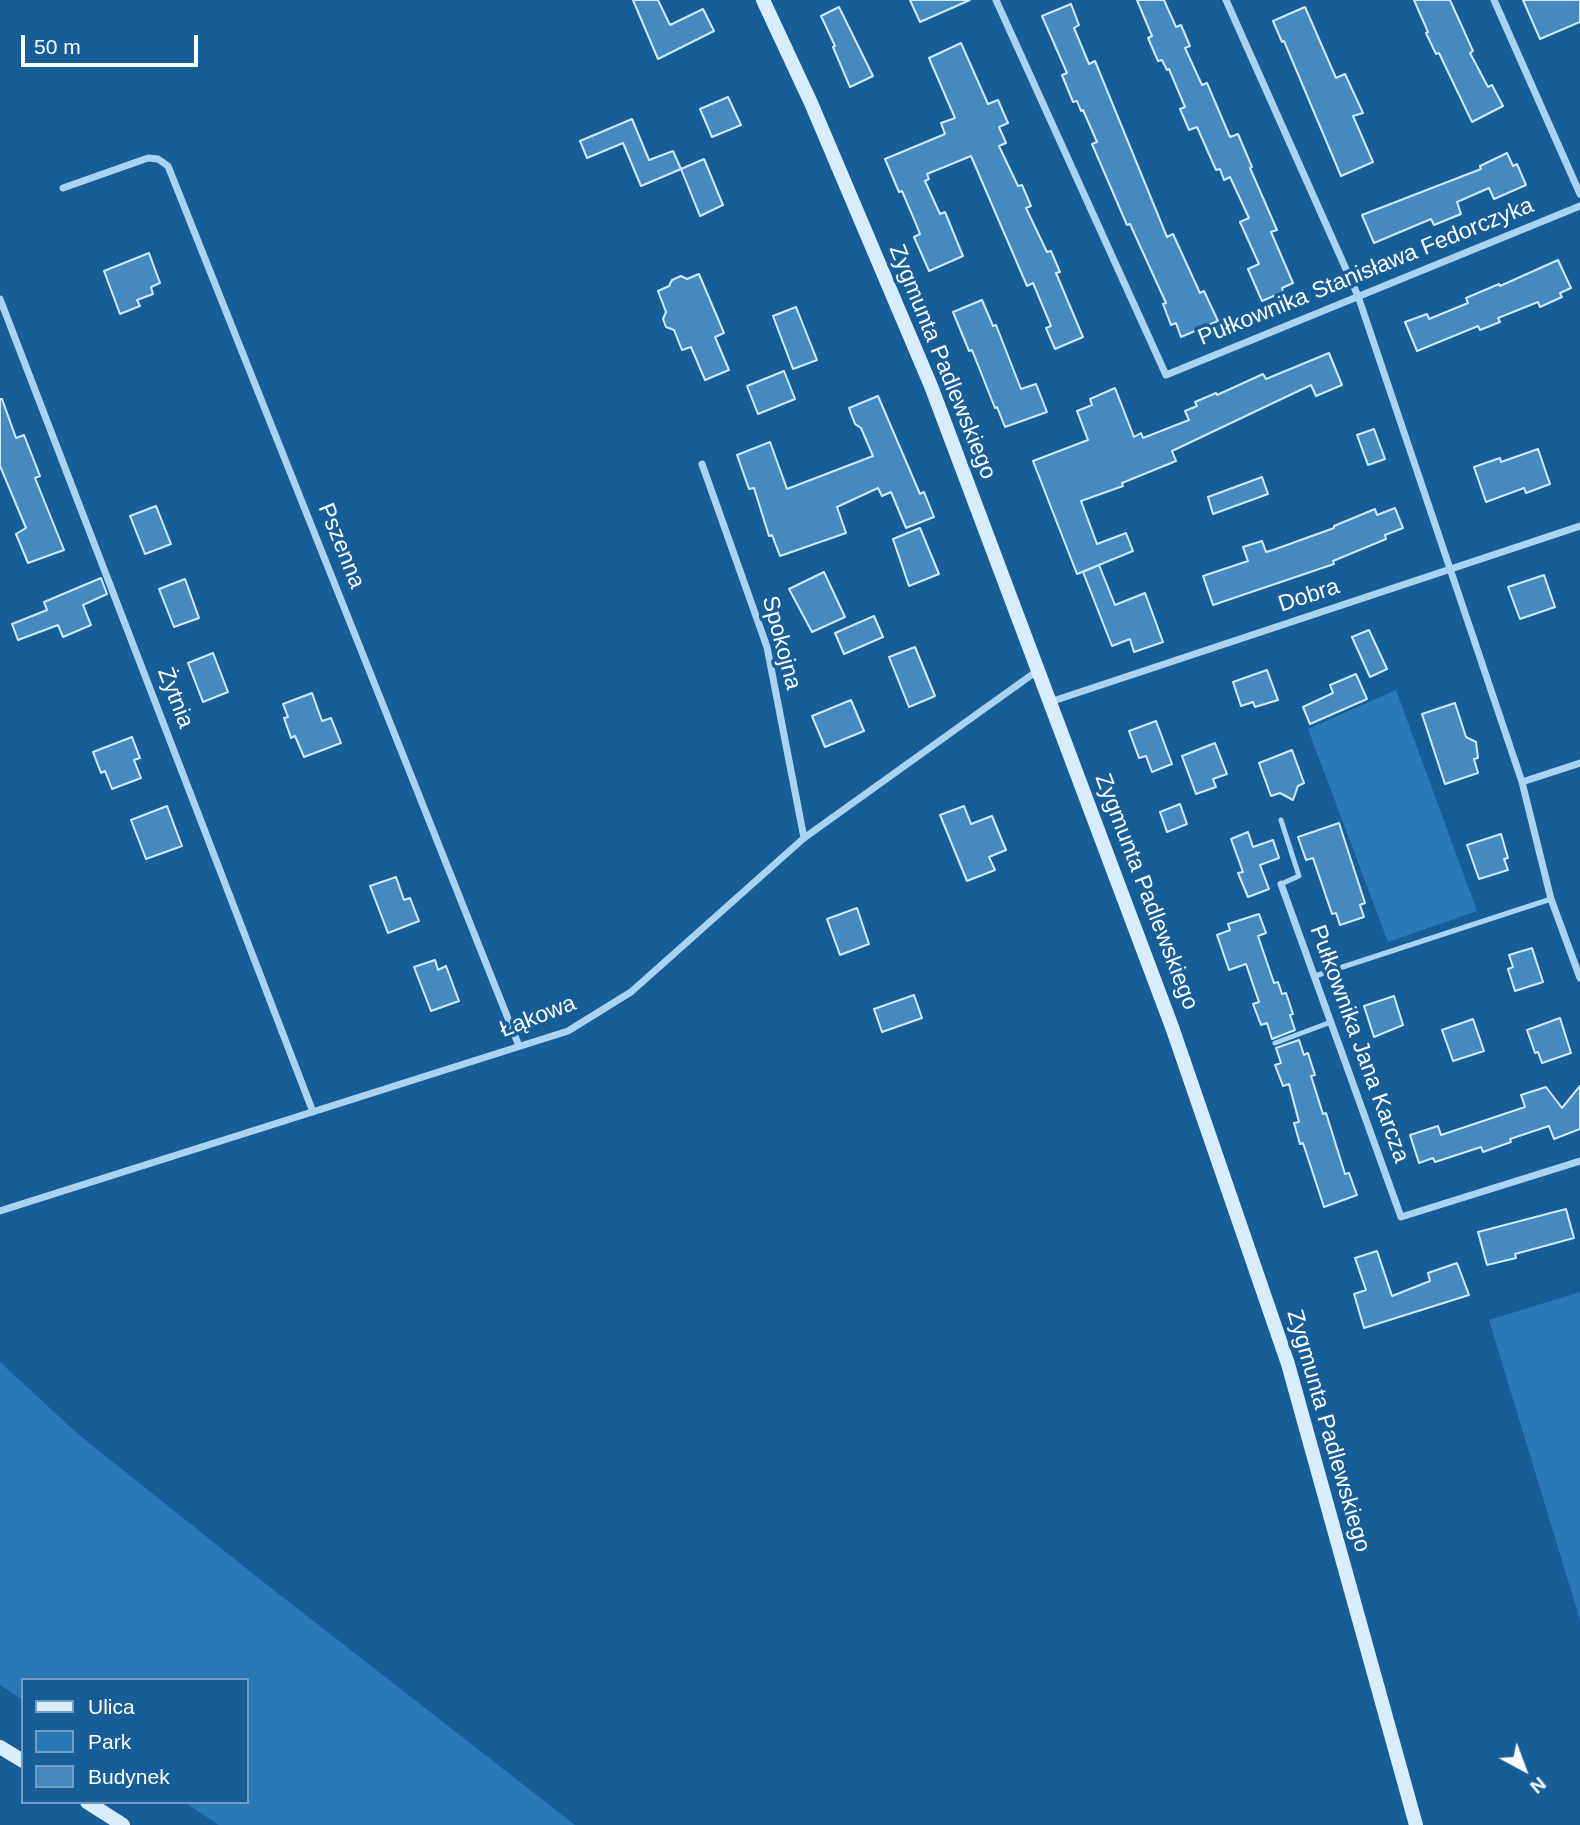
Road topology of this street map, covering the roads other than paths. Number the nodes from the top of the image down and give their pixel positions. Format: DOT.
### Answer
graph roads {
  1 [pos="763,0"];
  2 [pos="996,0"];
  3 [pos="1226,0"];
  4 [pos="1494,0"];
  5 [pos="63,188"];
  6 [pos="1580,194"];
  7 [pos="1580,206"];
  8 [pos="1358,296"];
  9 [pos="0,299"];
  10 [pos="702,464"];
  11 [pos="1580,526"];
  12 [pos="1449,569"];
  13 [pos="1037,671"];
  14 [pos="1050,702"];
  15 [pos="1580,764"];
  16 [pos="1522,782"];
  17 [pos="1281,820"];
  18 [pos="804,838"];
  19 [pos="1281,884"];
  20 [pos="1551,899"];
  21 [pos="1315,976"];
  22 [pos="1580,978"];
  23 [pos="1331,1022"];
  24 [pos="1275,1043"];
  25 [pos="519,1046"];
  26 [pos="313,1111"];
  27 [pos="1580,1161"];
  28 [pos="0,1211"];
  29 [pos="0,1747"];
  30 [pos="21,1760"];
  31 [pos="90,1804"];
  32 [pos="123,1825"];
  33 [pos="1416,1825"];
  1 -- 13 [label="street, Zygmunta Padlewskiego"];
  2 -- 8 [label="street, Pułkownika Stanisława Fedorczyka"];
  3 -- 8 [label="street"];
  4 -- 6 [label="street"];
  5 -- 25 [label="street, Pszenna"];
  7 -- 8 [label="street, Pułkownika Stanisława Fedorczyka"];
  8 -- 12 [label="street"];
  9 -- 26 [label="street, Żytnia"];
  10 -- 18 [label="street, Spokojna"];
  11 -- 12 [label="street, Dobra"];
  12 -- 14 [label="street, Dobra"];
  12 -- 16 [label="street"];
  13 -- 14 [label="street, Zygmunta Padlewskiego"];
  13 -- 18 [label="street, Łąkowa"];
  14 -- 33 [label="street, Zygmunta Padlewskiego"];
  15 -- 16 [label="street"];
  16 -- 20 [label="street"];
  17 -- 19 [label="lane"];
  18 -- 25 [label="street, Łąkowa"];
  19 -- 21 [label="street, Pułkownika Jana Karcza"];
  20 -- 21 [label="lane"];
  20 -- 22 [label="street"];
  21 -- 23 [label="street, Pułkownika Jana Karcza"];
  23 -- 24 [label="lane"];
  23 -- 27 [label="street, Pułkownika Jana Karcza"];
  25 -- 26 [label="street, Łąkowa"];
  26 -- 28 [label="street, Łąkowa"];
  29 -- 30 [label="street"];
  31 -- 32 [label="street"];
}
